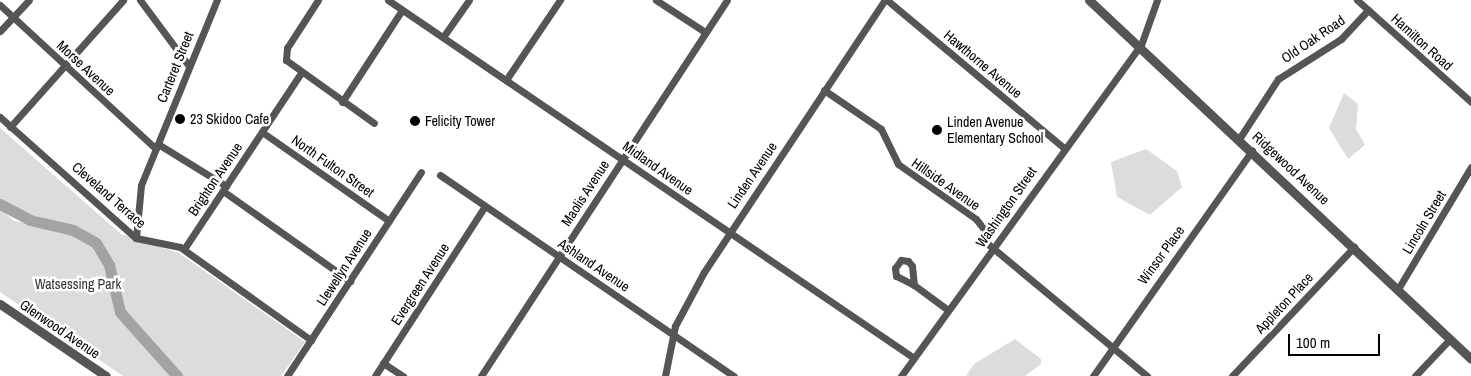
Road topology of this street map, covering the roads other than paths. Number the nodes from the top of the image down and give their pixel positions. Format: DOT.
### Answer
graph roads {
  1 [pos="29,0"];
  2 [pos="123,0"];
  3 [pos="140,0"];
  4 [pos="216,0"];
  5 [pos="318,0"];
  6 [pos="388,0"];
  7 [pos="469,0"];
  8 [pos="560,0"];
  9 [pos="656,0"];
  10 [pos="727,0"];
  11 [pos="886,0"];
  12 [pos="1089,0"];
  13 [pos="1157,0"];
  14 [pos="1357,0"];
  15 [pos="0,5"];
  16 [pos="402,10"];
  17 [pos="1368,10"];
  18 [pos="13,17"];
  19 [pos="0,31"];
  20 [pos="705,32"];
  21 [pos="443,37"];
  22 [pos="1141,45"];
  23 [pos="65,65"];
  24 [pos="189,66"];
  25 [pos="301,73"];
  26 [pos="506,80"];
  27 [pos="824,90"];
  28 [pos="342,102"];
  29 [pos="1471,102"];
  30 [pos="0,117"];
  31 [pos="374,123"];
  32 [pos="10,126"];
  33 [pos="262,132"];
  34 [pos="1239,139"];
  35 [pos="157,146"];
  36 [pos="1064,148"];
  37 [pos="1252,151"];
  38 [pos="622,158"];
  39 [pos="1471,167"];
  40 [pos="422,172"];
  41 [pos="440,175"];
  42 [pos="224,188"];
  43 [pos="486,206"];
  44 [pos="389,221"];
  45 [pos="728,232"];
  46 [pos="136,238"];
  47 [pos="1354,247"];
  48 [pos="992,248"];
  49 [pos="184,250"];
  50 [pos="559,256"];
  51 [pos="350,281"];
  52 [pos="914,285"];
  53 [pos="1398,289"];
  54 [pos="1,309"];
  55 [pos="948,310"];
  56 [pos="674,334"];
  57 [pos="1450,339"];
  58 [pos="311,340"];
  59 [pos="1113,345"];
  60 [pos="914,358"];
  61 [pos="1471,359"];
  62 [pos="383,364"];
  63 [pos="106,376"];
  64 [pos="287,376"];
  65 [pos="375,376"];
  66 [pos="403,376"];
  67 [pos="481,376"];
  68 [pos="665,376"];
  69 [pos="734,376"];
  70 [pos="900,376"];
  71 [pos="1093,376"];
  72 [pos="1147,376"];
  73 [pos="1232,376"];
  74 [pos="1415,376"];
  1 -- 18 [label="street"];
  2 -- 23 [label="street"];
  3 -- 24 [label="street"];
  4 -- 24 [label="street, Carteret Street"];
  5 -- 25 [label="street"];
  6 -- 16 [label="street, Midland Avenue"];
  7 -- 21 [label="street"];
  8 -- 26 [label="street"];
  9 -- 20 [label="street"];
  10 -- 20 [label="street, Maolis Avenue"];
  11 -- 27 [label="street, Linden Avenue"];
  11 -- 36 [label="street, Hawthorne Avenue"];
  12 -- 22 [label="street, Ridgewood Avenue"];
  13 -- 22 [label="street, Washington Street"];
  14 -- 17 [label="street, Hamilton Road"];
  15 -- 18 [label="street, Morse Avenue"];
  16 -- 21 [label="street, Midland Avenue"];
  16 -- 28 [label="street"];
  17 -- 29 [label="street, Hamilton Road"];
  17 -- 34 [label="street, Old Oak Road"];
  18 -- 19 [label="street"];
  18 -- 23 [label="street, Morse Avenue"];
  20 -- 38 [label="street, Maolis Avenue"];
  21 -- 26 [label="street, Midland Avenue"];
  22 -- 34 [label="street, Ridgewood Avenue"];
  22 -- 36 [label="street, Washington Street"];
  23 -- 32 [label="street"];
  23 -- 35 [label="street, Morse Avenue"];
  24 -- 35 [label="street, Carteret Street"];
  25 -- 28 [label="street"];
  25 -- 33 [label="street, Brighton Avenue"];
  26 -- 38 [label="street, Midland Avenue"];
  27 -- 45 [label="street, Linden Avenue"];
  27 -- 48 [label="street, Hillside Avenue"];
  28 -- 31 [label="street"];
  30 -- 32 [label="street, Cleveland Terrace"];
  32 -- 46 [label="street, Cleveland Terrace"];
  33 -- 42 [label="street, Brighton Avenue"];
  33 -- 44 [label="street, North Fulton Street"];
  34 -- 37 [label="street, Ridgewood Avenue"];
  35 -- 42 [label="street, Morse Avenue"];
  35 -- 46 [label="street, Carteret Street"];
  36 -- 48 [label="street, Washington Street"];
  37 -- 47 [label="street, Ridgewood Avenue"];
  37 -- 59 [label="street, Winsor Place"];
  38 -- 45 [label="street, Midland Avenue"];
  38 -- 50 [label="street, Maolis Avenue"];
  39 -- 53 [label="street, Lincoln Street"];
  40 -- 44 [label="street, Llewellyn Avenue"];
  41 -- 43 [label="street, Ashland Avenue"];
  42 -- 49 [label="street, Brighton Avenue"];
  42 -- 51 [label="street, Morse Avenue"];
  43 -- 50 [label="street, Ashland Avenue"];
  43 -- 62 [label="street, Evergreen Avenue"];
  44 -- 51 [label="street, Llewellyn Avenue"];
  45 -- 56 [label="street, Linden Avenue"];
  45 -- 60 [label="street, Midland Avenue"];
  46 -- 49 [label="street, Cleveland Terrace"];
  47 -- 53 [label="street, Ridgewood Avenue"];
  47 -- 73 [label="street, Appleton Place"];
  48 -- 55 [label="street, Washington Street"];
  48 -- 59 [label="street, Hillside Avenue"];
  49 -- 58 [label="street, Cleveland Terrace"];
  50 -- 56 [label="street, Ashland Avenue"];
  50 -- 67 [label="street, Maolis Avenue"];
  51 -- 58 [label="street, Llewellyn Avenue"];
  52 -- 55 [label="street"];
  53 -- 57 [label="street, Ridgewood Avenue"];
  54 -- 63 [label="street, Glenwood Avenue"];
  55 -- 60 [label="street, Washington Street"];
  56 -- 68 [label="street, Linden Avenue"];
  56 -- 69 [label="street, Ashland Avenue"];
  57 -- 61 [label="street, Ridgewood Avenue"];
  57 -- 74 [label="street"];
  58 -- 64 [label="street, Llewellyn Avenue"];
  59 -- 71 [label="street, Winsor Place"];
  59 -- 72 [label="street, Hillside Avenue"];
  60 -- 70 [label="street, Washington Street"];
  62 -- 65 [label="street, Evergreen Avenue"];
  62 -- 66 [label="street"];
}
